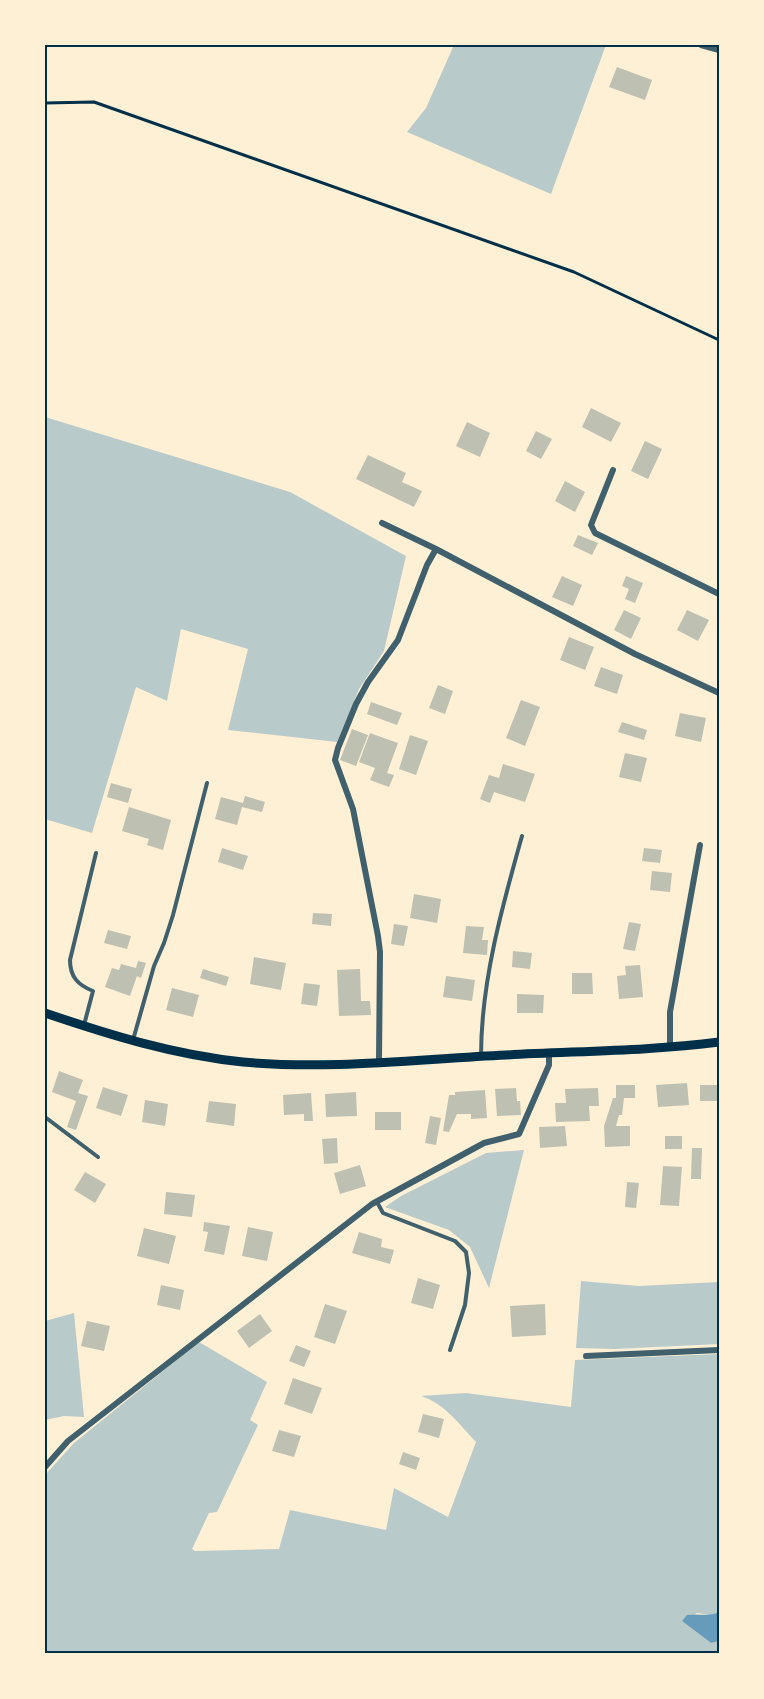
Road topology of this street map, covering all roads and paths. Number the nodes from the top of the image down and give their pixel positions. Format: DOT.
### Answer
graph roads {
  1 [pos="701,45"];
  2 [pos="719,51"];
  3 [pos="45,103"];
  4 [pos="719,340"];
  5 [pos="614,470"];
  6 [pos="382,523"];
  7 [pos="436,549"];
  8 [pos="719,594"];
  9 [pos="719,693"];
  10 [pos="207,783"];
  11 [pos="522,836"];
  12 [pos="700,845"];
  13 [pos="96,853"];
  14 [pos="45,1013"];
  15 [pos="84,1026"];
  16 [pos="133,1041"];
  17 [pos="719,1042"];
  18 [pos="670,1046"];
  19 [pos="549,1053"];
  20 [pos="480,1056"];
  21 [pos="380,1061"];
  22 [pos="45,1117"];
  23 [pos="98,1157"];
  24 [pos="377,1202"];
  25 [pos="450,1350"];
  26 [pos="719,1350"];
  27 [pos="586,1356"];
  28 [pos="45,1467"];
  1 -- 2 [label="street"];
  3 -- 4 [label="path"];
  5 -- 8 [label="street"];
  6 -- 7 [label="street"];
  7 -- 9 [label="street"];
  7 -- 21 [label="street"];
  10 -- 16 [label="lane"];
  11 -- 20 [label="lane"];
  12 -- 18 [label="street"];
  13 -- 15 [label="lane"];
  14 -- 15 [label="main road"];
  15 -- 16 [label="main road"];
  16 -- 21 [label="main road"];
  17 -- 18 [label="main road"];
  18 -- 19 [label="main road"];
  19 -- 20 [label="main road"];
  19 -- 24 [label="street"];
  20 -- 21 [label="main road"];
  22 -- 23 [label="lane"];
  24 -- 25 [label="lane"];
  24 -- 28 [label="street"];
  26 -- 27 [label="street"];
}
